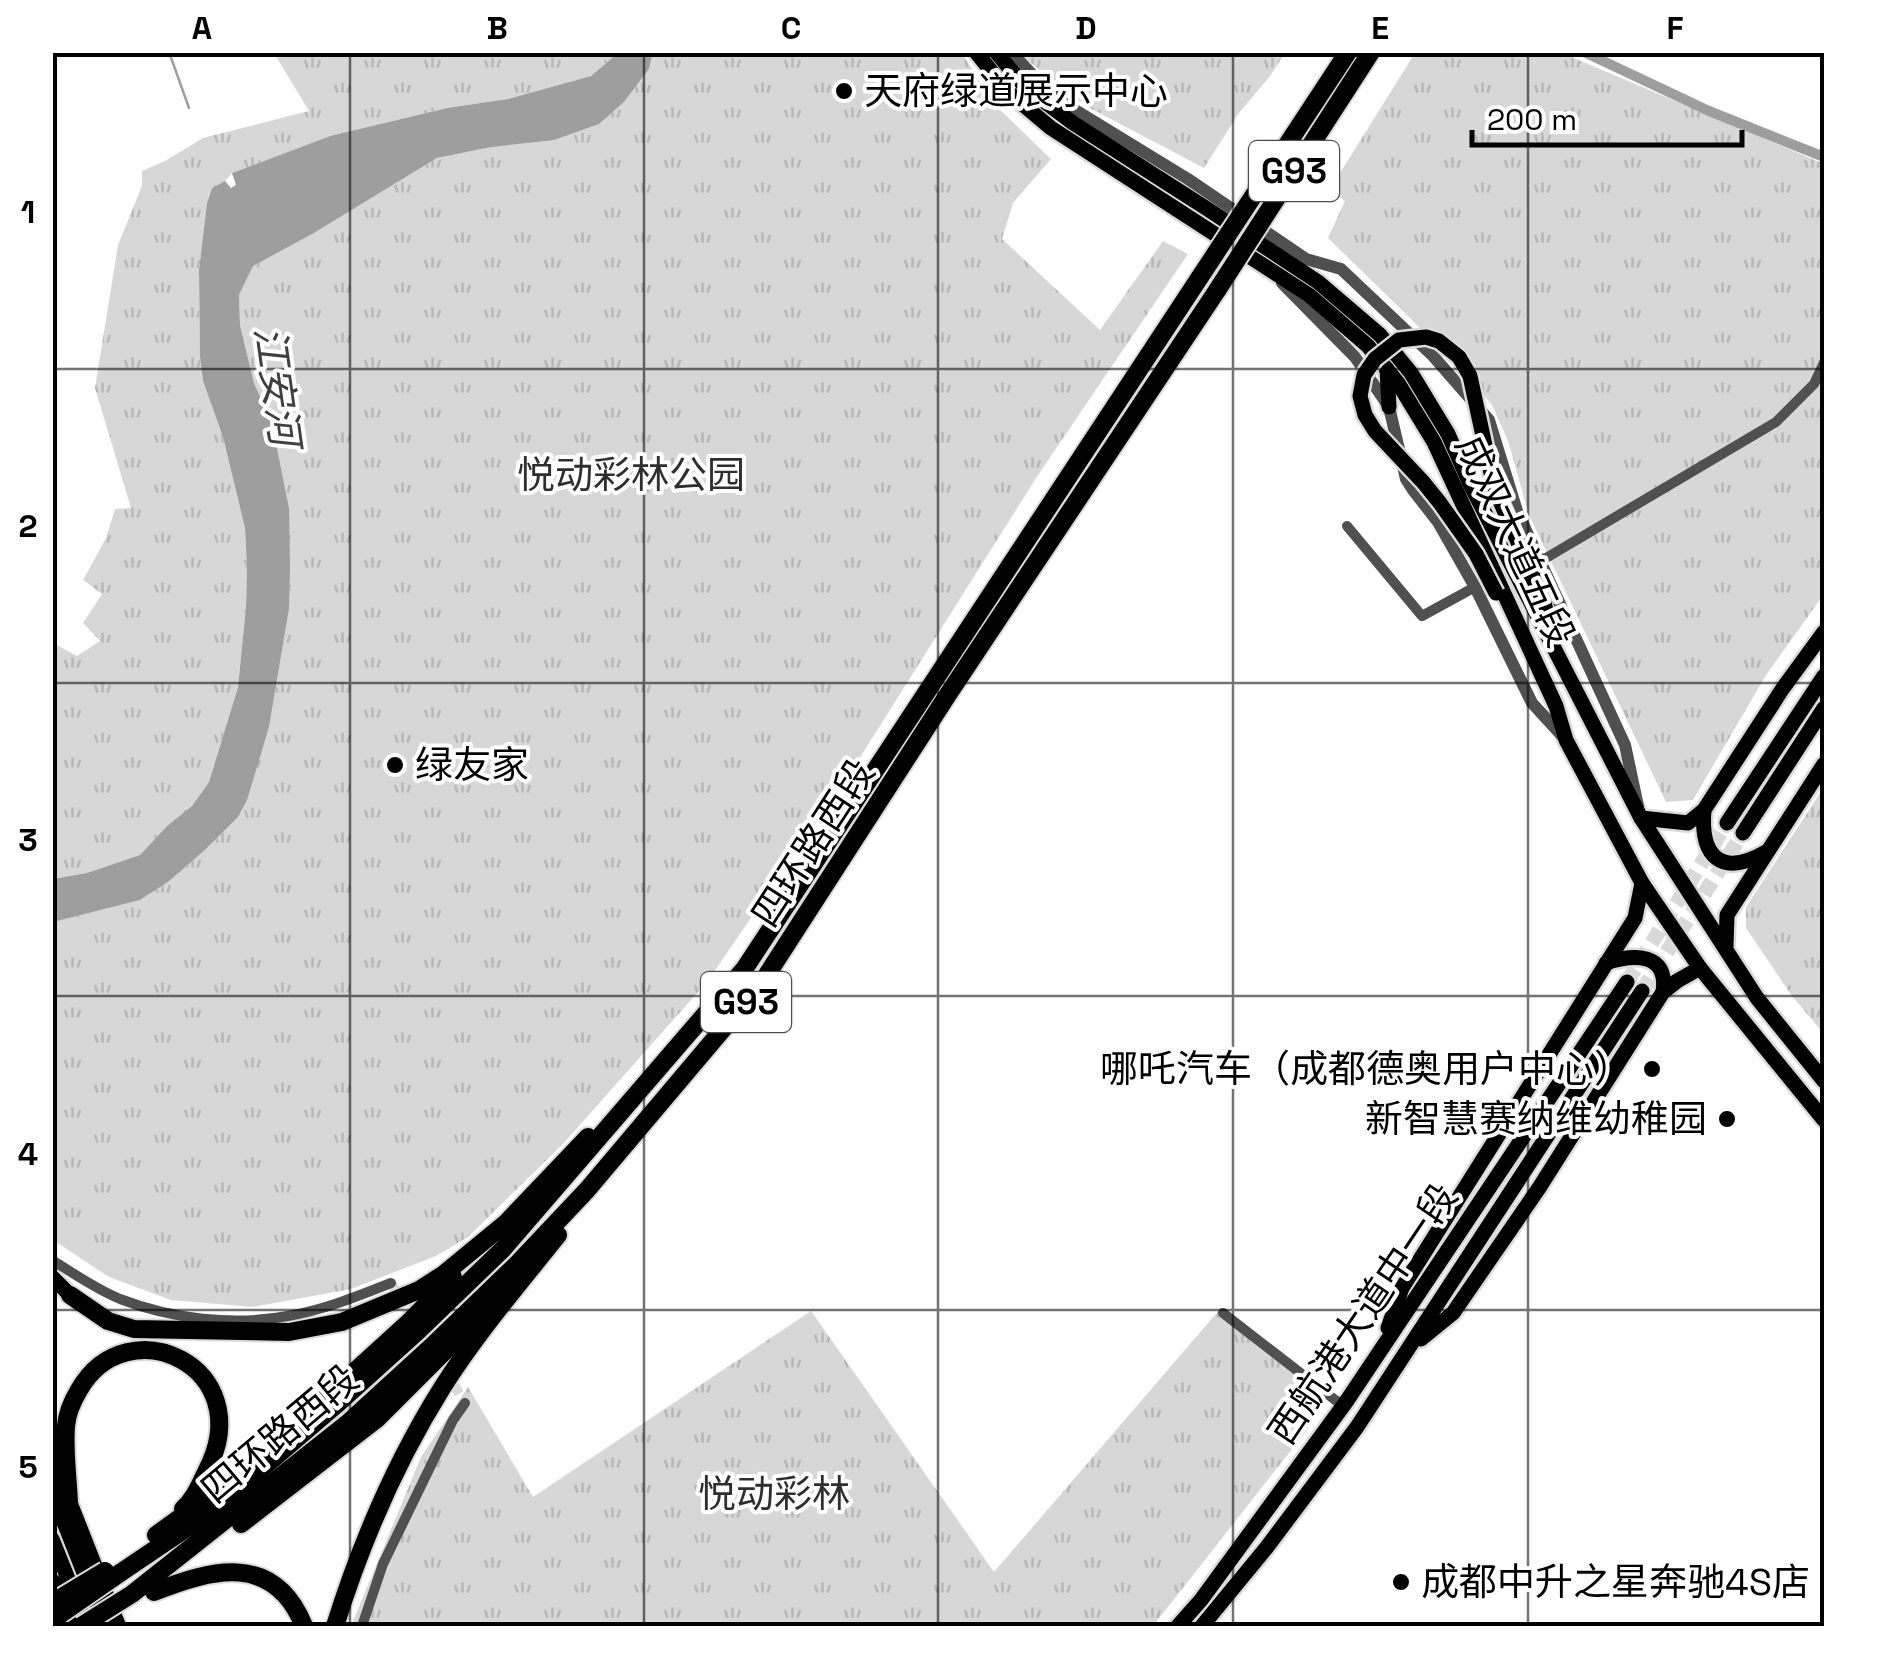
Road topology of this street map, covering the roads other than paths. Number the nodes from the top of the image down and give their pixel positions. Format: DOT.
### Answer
graph roads {
  1 [pos="976,52"];
  2 [pos="996,52"];
  3 [pos="1011,52"];
  4 [pos="1348,52"];
  5 [pos="1371,52"];
  6 [pos="1270,270"];
  7 [pos="1824,363"];
  8 [pos="1387,369"];
  9 [pos="1389,407"];
  10 [pos="1347,526"];
  11 [pos="1534,562"];
  12 [pos="1475,587"];
  13 [pos="1824,632"];
  14 [pos="1560,660"];
  15 [pos="1824,676"];
  16 [pos="1556,706"];
  17 [pos="1824,708"];
  18 [pos="1566,740"];
  19 [pos="1824,764"];
  20 [pos="1704,810"];
  21 [pos="1641,818"];
  22 [pos="1727,823"];
  23 [pos="1744,833"];
  24 [pos="1769,850"];
  25 [pos="1642,883"];
  26 [pos="1726,950"];
  27 [pos="1606,963"];
  28 [pos="1700,968"];
  29 [pos="1627,982"];
  30 [pos="1642,992"];
  31 [pos="1663,992"];
  32 [pos="1824,1081"];
  33 [pos="640,1089"];
  34 [pos="1824,1120"];
  35 [pos="587,1190"];
  36 [pos="506,1223"];
  37 [pos="552,1243"];
  38 [pos="52,1260"];
  39 [pos="52,1277"];
  40 [pos="392,1283"];
  41 [pos="70,1295"];
  42 [pos="1223,1313"];
  43 [pos="1406,1351"];
  44 [pos="1379,1352"];
  45 [pos="465,1403"];
  46 [pos="1343,1406"];
  47 [pos="52,1461"];
  48 [pos="52,1492"];
  49 [pos="69,1503"];
  50 [pos="156,1534"];
  51 [pos="52,1539"];
  52 [pos="119,1568"];
  53 [pos="52,1582"];
  54 [pos="141,1596"];
  55 [pos="52,1603"];
  56 [pos="52,1620"];
  57 [pos="70,1626"];
  58 [pos="84,1626"];
  59 [pos="104,1626"];
  60 [pos="118,1626"];
  61 [pos="304,1626"];
  62 [pos="335,1626"];
  63 [pos="362,1626"];
  64 [pos="1178,1626"];
  65 [pos="1202,1626"];
  1 -- 6 [label="main road, 成双大道五段"];
  2 -- 14 [label="main road, 成双大道五段"];
  3 -- 11 [label="street"];
  4 -- 33 [label="highway, 四环路西段 / G93, bridge"];
  5 -- 35 [label="highway, 四环路西段 / G93, bridge"];
  6 -- 8 [label="main road, 成双大道五段"];
  6 -- 9 [label="street"];
  7 -- 11 [label="street"];
  8 -- 9 [label="main road"];
  8 -- 16 [label="main road, 成双大道五段"];
  9 -- 12 [label="street"];
  10 -- 12 [label="street"];
  11 -- 14 [label="main road"];
  11 -- 16 [label="main road, bridge"];
  11 -- 21 [label="street"];
  12 -- 18 [label="street"];
  13 -- 20 [label="main road"];
  14 -- 21 [label="main road, 成双大道五段"];
  15 -- 22 [label="main road"];
  16 -- 18 [label="main road, 成双大道五段"];
  17 -- 23 [label="main road"];
  18 -- 25 [label="main road, 成双大道五段"];
  19 -- 24 [label="main road"];
  20 -- 21 [label="main road"];
  20 -- 24 [label="main road"];
  21 -- 26 [label="main road, 成双大道五段"];
  24 -- 26 [label="main road"];
  25 -- 27 [label="main road"];
  25 -- 28 [label="main road, 成双大道五段"];
  26 -- 32 [label="main road, 成双大道五段"];
  27 -- 31 [label="main road"];
  27 -- 44 [label="main road"];
  28 -- 31 [label="main road"];
  28 -- 34 [label="main road, 成双大道五段"];
  29 -- 44 [label="main road, 西航港大道中一段"];
  30 -- 43 [label="main road, 西航港大道中一段"];
  31 -- 43 [label="main road"];
  33 -- 36 [label="highway"];
  33 -- 52 [label="highway, 四环路西段 / G93"];
  35 -- 37 [label="highway"];
  35 -- 54 [label="highway, 四环路西段 / G93"];
  36 -- 41 [label="highway"];
  36 -- 50 [label="highway"];
  37 -- 54 [label="highway"];
  37 -- 62 [label="highway"];
  38 -- 40 [label="street"];
  39 -- 41 [label="main road"];
  42 -- 46 [label="street"];
  43 -- 65 [label="main road, 西航港大道中一段"];
  44 -- 46 [label="main road, 西航港大道中一段"];
  45 -- 63 [label="street"];
  46 -- 64 [label="main road, 西航港大道中一段"];
  47 -- 49 [label="highway"];
  48 -- 59 [label="main road"];
  49 -- 50 [label="highway"];
  49 -- 60 [label="highway"];
  50 -- 52 [label="highway"];
  51 -- 58 [label="main road"];
  52 -- 55 [label="highway, bridge"];
  52 -- 56 [label="highway, 四环路西段 / G93, bridge"];
  53 -- 57 [label="highway"];
  54 -- 58 [label="highway, 四环路西段 / G93, bridge"];
  54 -- 59 [label="highway"];
  54 -- 61 [label="highway"];
}
